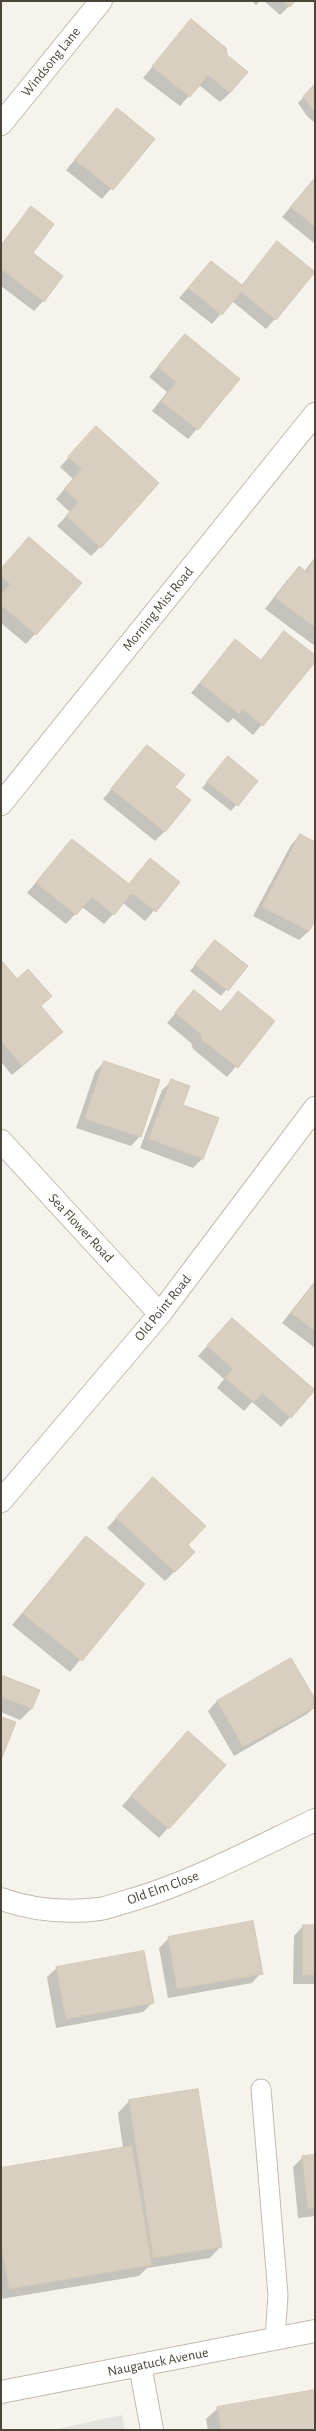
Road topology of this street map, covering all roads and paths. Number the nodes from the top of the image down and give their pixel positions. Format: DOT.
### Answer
graph roads {
  1 [pos="101,1"];
  2 [pos="1,124"];
  3 [pos="315,414"];
  4 [pos="1,804"];
  5 [pos="315,1108"];
  6 [pos="1,1141"];
  7 [pos="160,1314"];
  8 [pos="1,1501"];
  9 [pos="315,1820"];
  10 [pos="1,1899"];
  11 [pos="261,2089"];
  12 [pos="315,2331"];
  13 [pos="275,2339"];
  14 [pos="140,2365"];
  15 [pos="1,2392"];
  16 [pos="152,2430"];
  1 -- 2 [label="street, Windsong Lane"];
  3 -- 4 [label="street, Morning Mist Road"];
  5 -- 7 [label="street, Old Point Road"];
  6 -- 7 [label="street, Sea Flower Road"];
  7 -- 8 [label="street, Old Point Road"];
  9 -- 10 [label="street, Old Elm Close"];
  11 -- 13 [label="lane"];
  12 -- 13 [label="street, Naugatuck Avenue"];
  13 -- 14 [label="street, Naugatuck Avenue"];
  14 -- 15 [label="street, Naugatuck Avenue"];
  14 -- 16 [label="street"];
}
